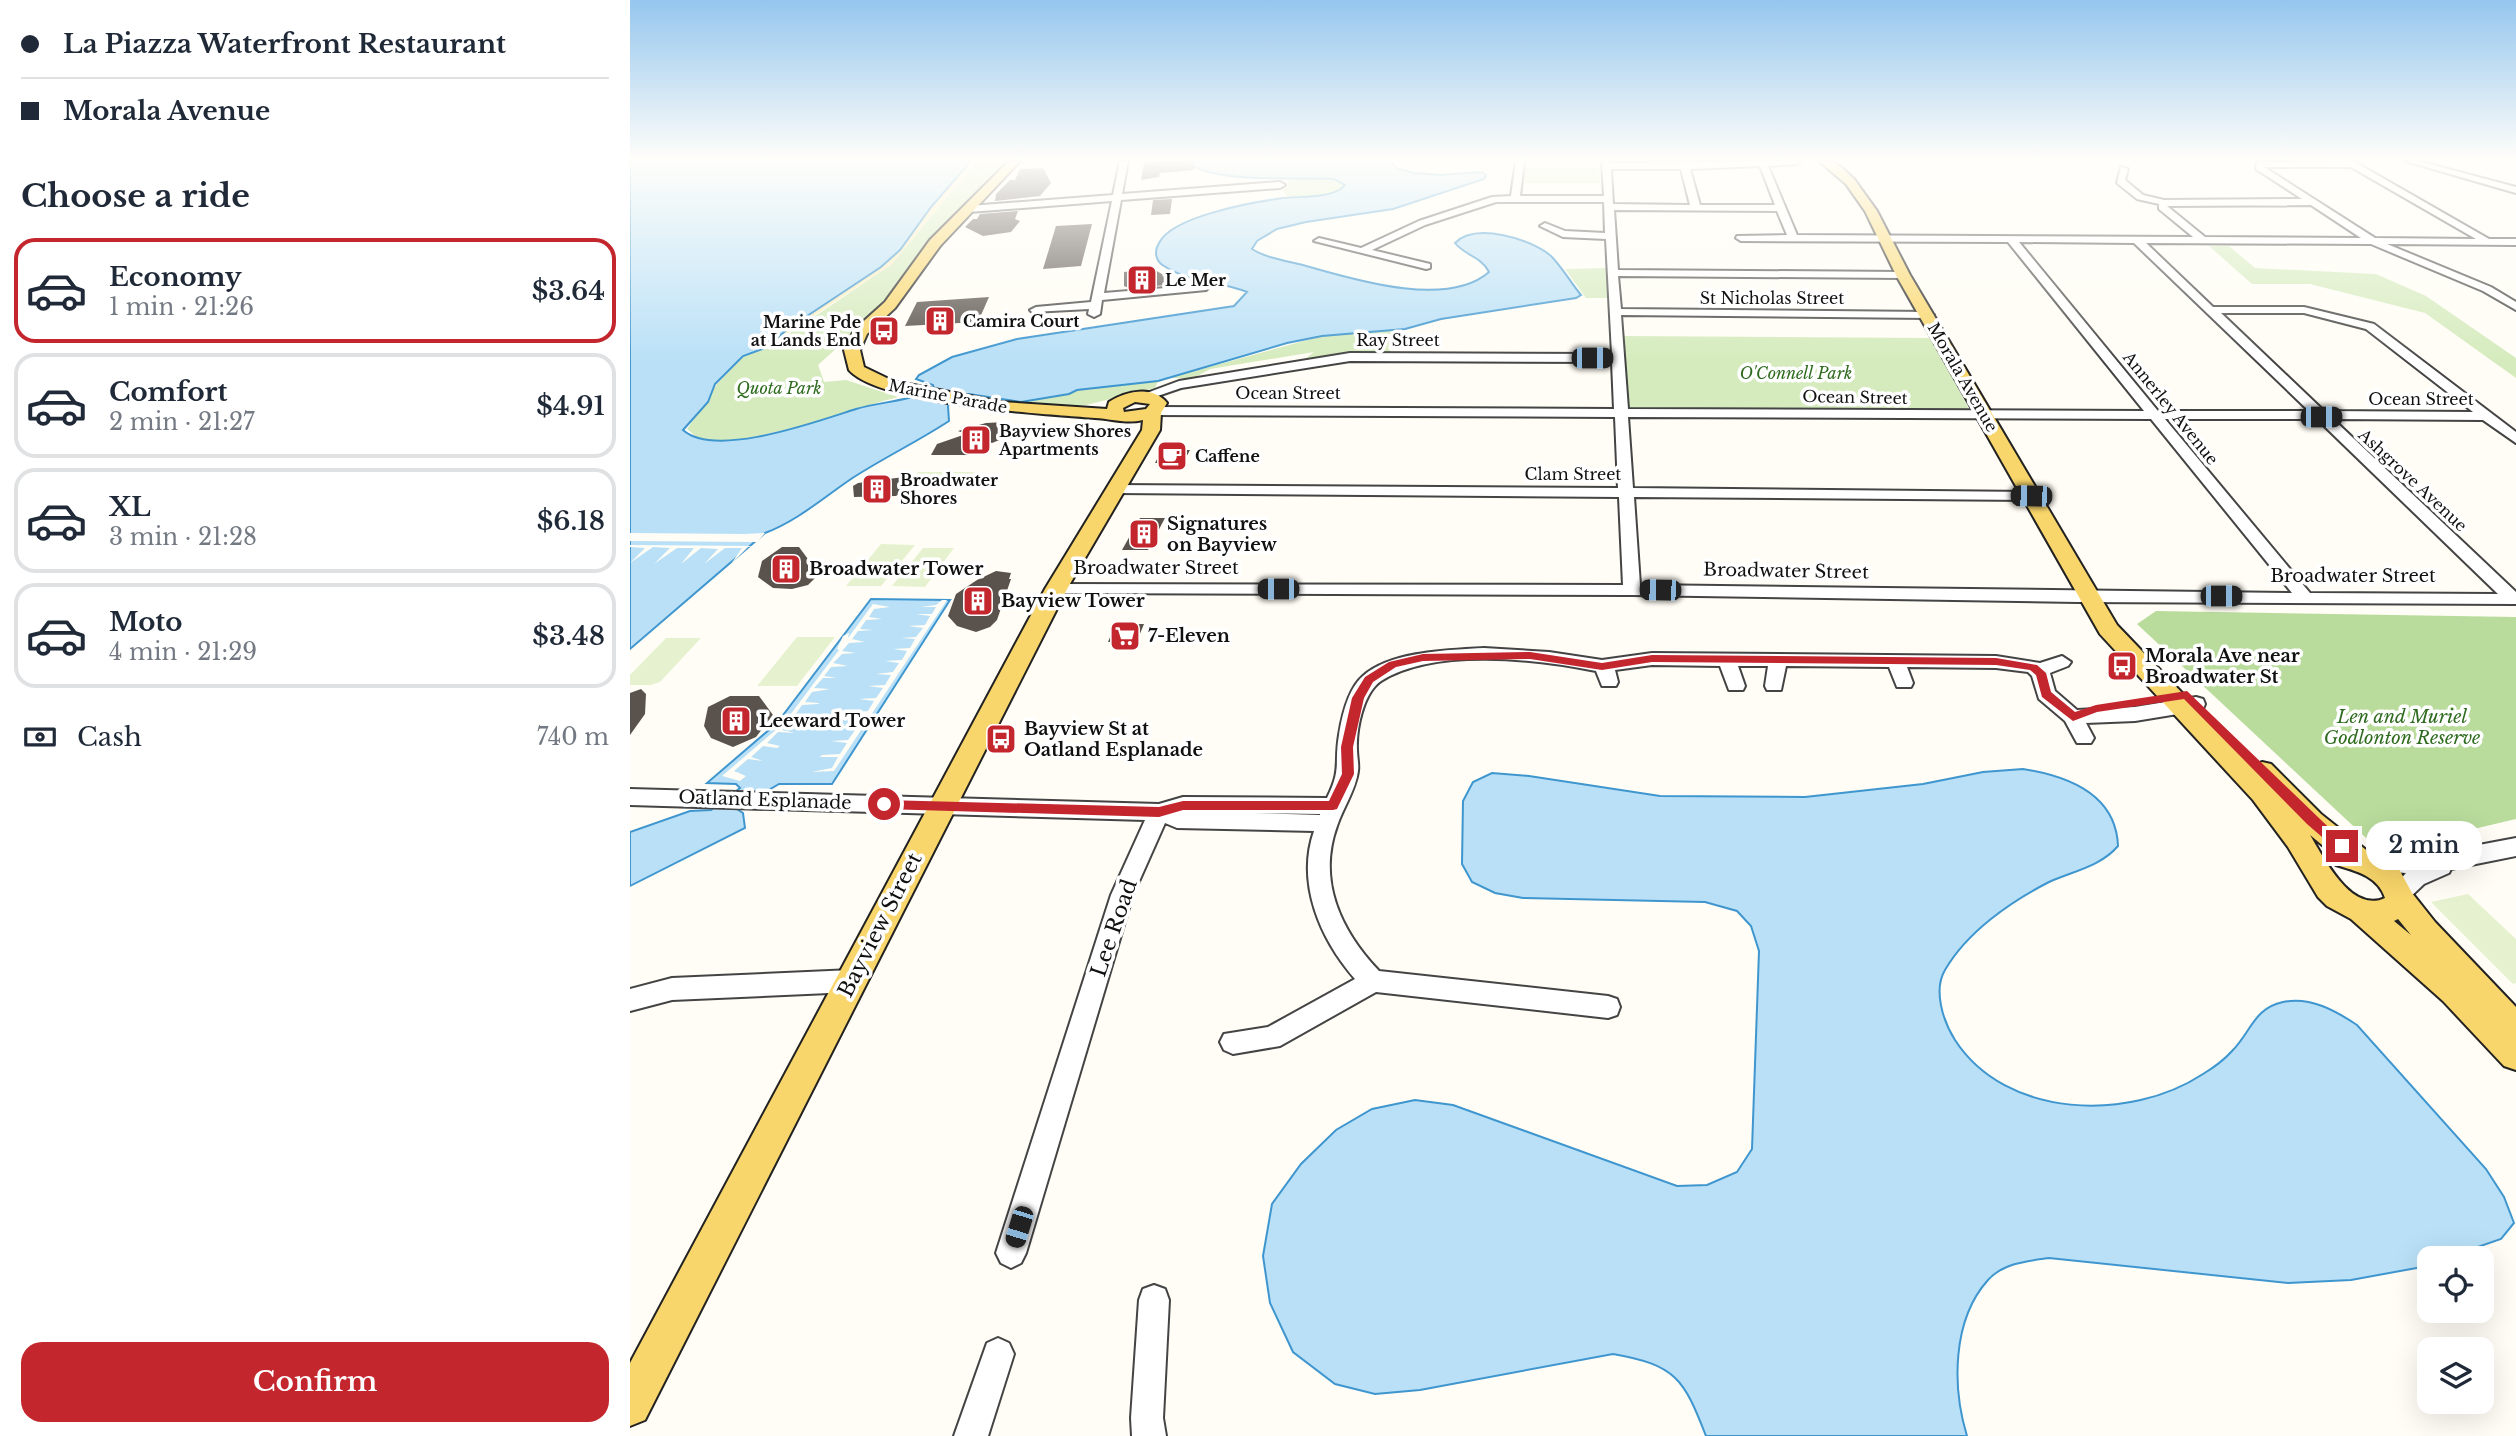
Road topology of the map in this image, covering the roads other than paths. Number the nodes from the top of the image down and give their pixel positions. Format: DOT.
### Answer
graph roads {
  1 [pos="950,228"];
  2 [pos="1110,228"];
  3 [pos="1411,228"];
  4 [pos="1550,228"];
  5 [pos="1611,228"];
  6 [pos="1789,228"];
  7 [pos="1879,228"];
  8 [pos="2187,228"];
  9 [pos="2352,228"];
  10 [pos="2464,228"];
  11 [pos="1612,236"];
  12 [pos="1741,238"];
  13 [pos="1793,238"];
  14 [pos="1886,239"];
  15 [pos="2138,240"];
  16 [pos="2202,240"];
  17 [pos="1319,241"];
  18 [pos="2012,241"];
  19 [pos="2372,241"];
  20 [pos="2486,241"];
  21 [pos="2516,242"];
  22 [pos="1364,250"];
  23 [pos="1426,266"];
  24 [pos="1614,272"];
  25 [pos="1903,275"];
  26 [pos="1202,288"];
  27 [pos="2497,294"];
  28 [pos="2516,294"];
  29 [pos="1096,305"];
  30 [pos="2516,307"];
  31 [pos="1036,310"];
  32 [pos="2210,310"];
  33 [pos="1616,312"];
  34 [pos="1928,315"];
  35 [pos="1619,358"];
  36 [pos="1153,409"];
  37 [pos="1221,410"];
  38 [pos="1121,411"];
  39 [pos="1623,412"];
  40 [pos="1985,416"];
  41 [pos="2488,416"];
  42 [pos="2156,417"];
  43 [pos="2321,417"];
  44 [pos="2516,439"];
  45 [pos="1138,450"];
  46 [pos="1115,489"];
  47 [pos="1628,492"];
  48 [pos="2031,496"];
  49 [pos="1056,589"];
  50 [pos="1632,590"];
  51 [pos="2089,597"];
  52 [pos="2304,597"];
  53 [pos="2515,599"];
  54 [pos="1727,661"];
  55 [pos="1778,661"];
  56 [pos="1896,661"];
  57 [pos="2062,662"];
  58 [pos="2038,671"];
  59 [pos="1903,683"];
  60 [pos="1736,686"];
  61 [pos="1774,686"];
  62 [pos="2184,701"];
  63 [pos="2073,717"];
  64 [pos="2084,738"];
  65 [pos="630,797"];
  66 [pos="942,807"];
  67 [pos="1159,812"];
  68 [pos="1330,814"];
  69 [pos="2516,847"];
  70 [pos="2365,862"];
  71 [pos="2451,862"];
  72 [pos="2320,872"];
  73 [pos="2399,896"];
  74 [pos="2360,910"];
  75 [pos="852,981"];
  76 [pos="1373,981"];
  77 [pos="630,1000"];
  78 [pos="1608,1007"];
  79 [pos="2516,1029"];
  80 [pos="1233,1042"];
  81 [pos="2516,1055"];
  82 [pos="1011,1253"];
  83 [pos="1154,1300"];
  84 [pos="998,1354"];
  85 [pos="630,1405"];
  86 [pos="971,1436"];
  87 [pos="1149,1436"];
  1 -- 38 [label="main road, Marine Parade"];
  2 -- 29 [label="street"];
  3 -- 22 [label="street"];
  4 -- 11 [label="street"];
  5 -- 11 [label="street"];
  6 -- 13 [label="street"];
  7 -- 14 [label="main road, Morala Avenue"];
  8 -- 16 [label="street"];
  9 -- 19 [label="street"];
  10 -- 20 [label="street"];
  11 -- 24 [label="street"];
  12 -- 13 [label="street"];
  13 -- 14 [label="street"];
  14 -- 18 [label="street"];
  14 -- 25 [label="main road, Morala Avenue"];
  15 -- 16 [label="street"];
  15 -- 18 [label="street"];
  15 -- 32 [label="street, Ashgrove Avenue"];
  16 -- 19 [label="street"];
  17 -- 22 [label="street"];
  18 -- 42 [label="street, Annerley Avenue"];
  19 -- 20 [label="street"];
  19 -- 27 [label="street"];
  20 -- 21 [label="street"];
  22 -- 23 [label="street"];
  24 -- 25 [label="street"];
  24 -- 33 [label="street"];
  25 -- 34 [label="main road, Morala Avenue"];
  26 -- 29 [label="street"];
  27 -- 28 [label="street"];
  27 -- 30 [label="street"];
  29 -- 31 [label="street"];
  32 -- 41 [label="street"];
  32 -- 43 [label="street, Ashgrove Avenue"];
  33 -- 34 [label="street, St Nicholas Street"];
  33 -- 35 [label="street"];
  34 -- 40 [label="main road, Morala Avenue"];
  35 -- 36 [label="street, Ray Street"];
  35 -- 39 [label="street"];
  36 -- 37 [label="street, Ocean Street"];
  36 -- 37 [label="street, Ocean Street"];
  36 -- 38 [label="main road, Marine Parade"];
  36 -- 45 [label="main road, Bayview Street"];
  37 -- 39 [label="street, Ocean Street"];
  38 -- 45 [label="main road"];
  39 -- 40 [label="street, Ocean Street"];
  39 -- 47 [label="street"];
  40 -- 42 [label="street, Ocean Street"];
  40 -- 48 [label="main road, Morala Avenue"];
  41 -- 43 [label="street, Ocean Street"];
  41 -- 44 [label="street"];
  42 -- 43 [label="street, Ocean Street"];
  42 -- 52 [label="street, Annerley Avenue"];
  43 -- 53 [label="street, Ashgrove Avenue"];
  45 -- 46 [label="main road, Bayview Street"];
  46 -- 47 [label="street, Clam Street"];
  46 -- 49 [label="main road, Bayview Street"];
  47 -- 48 [label="street, Clam Street"];
  47 -- 50 [label="street"];
  48 -- 51 [label="main road, Morala Avenue"];
  49 -- 50 [label="street, Broadwater Street"];
  49 -- 66 [label="main road, Bayview Street"];
  50 -- 51 [label="street, Broadwater Street"];
  51 -- 52 [label="street, Broadwater Street"];
  51 -- 62 [label="main road, Morala Avenue"];
  52 -- 53 [label="street, Broadwater Street"];
  54 -- 55 [label="street"];
  54 -- 60 [label="street"];
  54 -- 68 [label="street"];
  55 -- 56 [label="street"];
  55 -- 61 [label="street"];
  56 -- 58 [label="street"];
  56 -- 59 [label="street"];
  57 -- 58 [label="street"];
  58 -- 63 [label="street"];
  62 -- 63 [label="street"];
  62 -- 70 [label="main road, Morala Avenue"];
  62 -- 72 [label="main road, Morala Avenue"];
  63 -- 64 [label="street"];
  65 -- 66 [label="street, Oatland Esplanade"];
  66 -- 67 [label="street"];
  66 -- 75 [label="main road, Bayview Street"];
  67 -- 68 [label="street"];
  67 -- 82 [label="street, Lee Road"];
  68 -- 76 [label="street"];
  69 -- 71 [label="street"];
  70 -- 71 [label="street"];
  70 -- 72 [label="main road"];
  70 -- 73 [label="main road, Morala Avenue"];
  71 -- 73 [label="street"];
  72 -- 74 [label="main road, Morala Avenue"];
  73 -- 74 [label="main road"];
  73 -- 79 [label="main road"];
  74 -- 81 [label="main road"];
  75 -- 77 [label="street"];
  75 -- 85 [label="main road, Bayview Street"];
  76 -- 78 [label="street"];
  76 -- 80 [label="street"];
  83 -- 87 [label="street"];
  84 -- 86 [label="street"];
}
